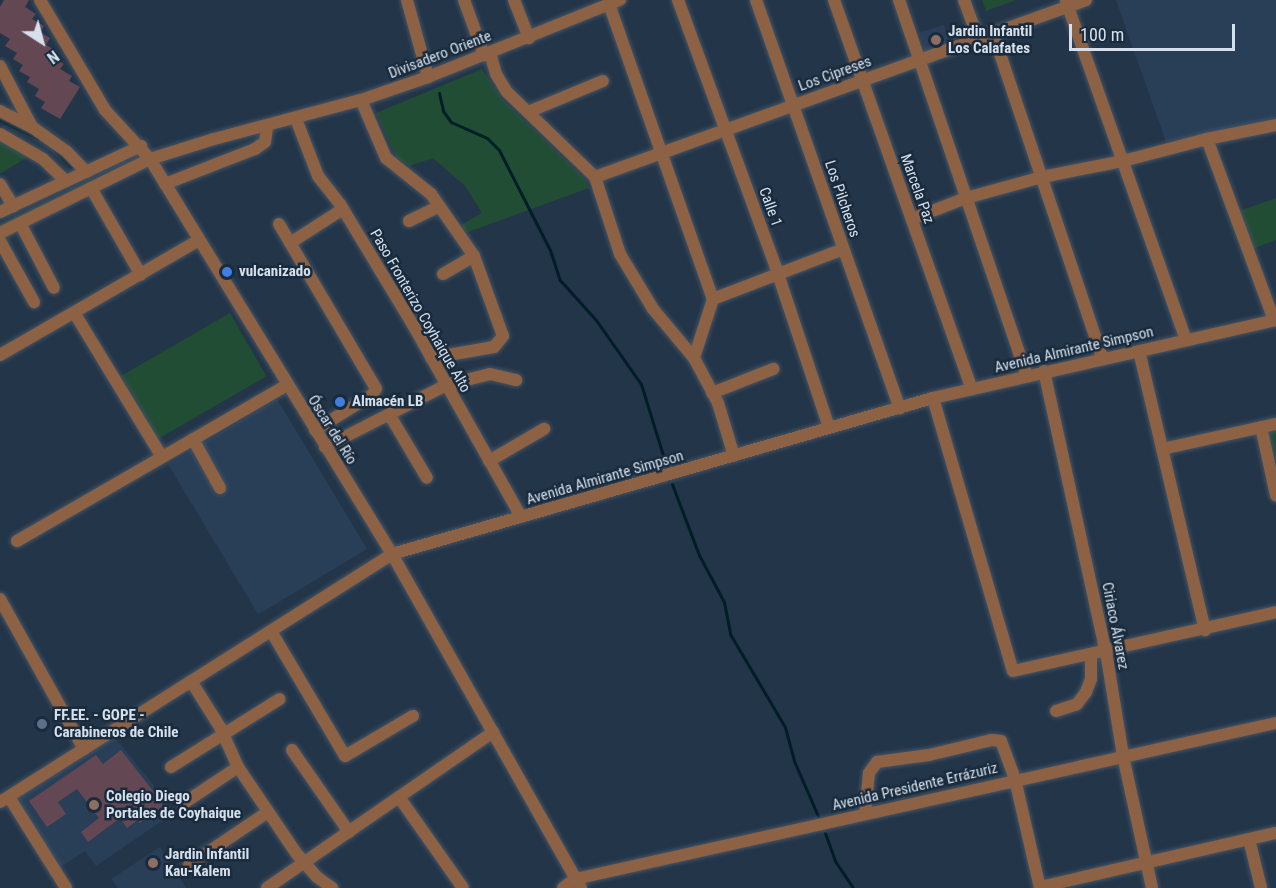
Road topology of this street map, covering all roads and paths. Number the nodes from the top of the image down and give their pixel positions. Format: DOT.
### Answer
graph roads {
  1 [pos="40,0"];
  2 [pos="407,0"];
  3 [pos="464,0"];
  4 [pos="514,0"];
  5 [pos="678,0"];
  6 [pos="756,0"];
  7 [pos="834,0"];
  8 [pos="898,0"];
  9 [pos="964,0"];
  10 [pos="1086,0"];
  11 [pos="615,2"];
  12 [pos="1067,3"];
  13 [pos="993,33"];
  14 [pos="529,38"];
  15 [pos="978,38"];
  16 [pos="487,54"];
  17 [pos="919,60"];
  18 [pos="0,66"];
  19 [pos="428,77"];
  20 [pos="862,80"];
  21 [pos="603,81"];
  22 [pos="361,100"];
  23 [pos="793,105"];
  24 [pos="0,111"];
  25 [pos="528,112"];
  26 [pos="296,119"];
  27 [pos="1276,125"];
  28 [pos="32,127"];
  29 [pos="267,127"];
  30 [pos="725,129"];
  31 [pos="0,134"];
  32 [pos="1207,139"];
  33 [pos="141,146"];
  34 [pos="661,152"];
  35 [pos="150,159"];
  36 [pos="1123,161"];
  37 [pos="86,172"];
  38 [pos="595,177"];
  39 [pos="1042,177"];
  40 [pos="66,181"];
  41 [pos="0,184"];
  42 [pos="165,184"];
  43 [pos="91,188"];
  44 [pos="966,198"];
  45 [pos="13,206"];
  46 [pos="440,206"];
  47 [pos="343,209"];
  48 [pos="0,212"];
  49 [pos="912,219"];
  50 [pos="409,221"];
  51 [pos="20,223"];
  52 [pos="279,224"];
  53 [pos="0,233"];
  54 [pos="199,240"];
  55 [pos="0,242"];
  56 [pos="290,243"];
  57 [pos="843,249"];
  58 [pos="474,256"];
  59 [pos="443,274"];
  60 [pos="778,274"];
  61 [pos="141,275"];
  62 [pos="54,288"];
  63 [pos="713,299"];
  64 [pos="34,302"];
  65 [pos="75,314"];
  66 [pos="1275,320"];
  67 [pos="1186,339"];
  68 [pos="1139,351"];
  69 [pos="0,355"];
  70 [pos="431,358"];
  71 [pos="694,358"];
  72 [pos="1104,359"];
  73 [pos="772,369"];
  74 [pos="1044,371"];
  75 [pos="1027,375"];
  76 [pos="516,380"];
  77 [pos="287,385"];
  78 [pos="446,385"];
  79 [pos="972,388"];
  80 [pos="712,393"];
  81 [pos="933,398"];
  82 [pos="900,408"];
  83 [pos="389,414"];
  84 [pos="1276,424"];
  85 [pos="830,427"];
  86 [pos="1261,427"];
  87 [pos="544,429"];
  88 [pos="315,430"];
  89 [pos="192,439"];
  90 [pos="325,447"];
  91 [pos="1162,449"];
  92 [pos="734,456"];
  93 [pos="162,457"];
  94 [pos="489,461"];
  95 [pos="427,478"];
  96 [pos="220,488"];
  97 [pos="1276,495"];
  98 [pos="521,517"];
  99 [pos="17,541"];
  100 [pos="392,554"];
  101 [pos="2,607"];
  102 [pos="1276,612"];
  103 [pos="1205,630"];
  104 [pos="271,631"];
  105 [pos="1106,652"];
  106 [pos="1091,656"];
  107 [pos="191,681"];
  108 [pos="280,699"];
  109 [pos="1056,711"];
  110 [pos="412,716"];
  111 [pos="1276,723"];
  112 [pos="493,732"];
  113 [pos="224,734"];
  114 [pos="84,749"];
  115 [pos="292,750"];
  116 [pos="1123,756"];
  117 [pos="171,767"];
  118 [pos="238,767"];
  119 [pos="1015,779"];
  120 [pos="399,798"];
  121 [pos="4,799"];
  122 [pos="184,802"];
  123 [pos="268,812"];
  124 [pos="865,814"];
  125 [pos="349,832"];
  126 [pos="1276,833"];
  127 [pos="1249,839"];
  128 [pos="304,863"];
  129 [pos="1145,863"];
  130 [pos="189,865"];
  131 [pos="578,884"];
  132 [pos="1040,887"];
  133 [pos="66,888"];
  134 [pos="267,888"];
  135 [pos="332,888"];
  136 [pos="463,888"];
  137 [pos="563,888"];
  138 [pos="1152,888"];
  139 [pos="1261,888"];
  1 -- 33 [label="street, Óscar del Río"];
  2 -- 19 [label="street"];
  3 -- 16 [label="street"];
  4 -- 14 [label="street"];
  5 -- 30 [label="street, Calle 1"];
  6 -- 23 [label="street, Los Pilcheros"];
  7 -- 20 [label="street, Marcela Paz"];
  8 -- 17 [label="street"];
  9 -- 15 [label="street"];
  10 -- 12 [label="street, Los Cipreses"];
  11 -- 14 [label="street, Divisadero Oriente"];
  11 -- 34 [label="street"];
  12 -- 13 [label="street, Los Cipreses"];
  12 -- 36 [label="street"];
  13 -- 15 [label="street, Los Cipreses"];
  13 -- 39 [label="street"];
  14 -- 16 [label="street, Divisadero Oriente"];
  15 -- 17 [label="street, Los Cipreses"];
  16 -- 19 [label="street, Divisadero Oriente"];
  16 -- 25 [label="street"];
  17 -- 20 [label="street, Los Cipreses"];
  17 -- 44 [label="street"];
  18 -- 28 [label="street"];
  19 -- 22 [label="street, Divisadero Oriente"];
  20 -- 23 [label="street, Los Cipreses"];
  20 -- 49 [label="street, Marcela Paz"];
  21 -- 25 [label="street"];
  22 -- 26 [label="street, Divisadero Oriente"];
  22 -- 46 [label="street"];
  23 -- 30 [label="street, Los Cipreses"];
  23 -- 57 [label="street, Los Pilcheros"];
  24 -- 28 [label="street"];
  25 -- 38 [label="street"];
  26 -- 29 [label="street, Divisadero Oriente"];
  26 -- 47 [label="street, Paso Fronterizo Coyhaique Alto"];
  27 -- 32 [label="street"];
  28 -- 37 [label="street"];
  29 -- 35 [label="street, Divisadero Oriente"];
  29 -- 42 [label="street"];
  30 -- 34 [label="street, Los Cipreses"];
  30 -- 60 [label="street, Calle 1"];
  31 -- 40 [label="street"];
  32 -- 36 [label="street"];
  32 -- 66 [label="street"];
  33 -- 35 [label="street, Óscar del Río"];
  33 -- 37 [label="street"];
  34 -- 38 [label="street, Los Cipreses"];
  34 -- 63 [label="street"];
  35 -- 42 [label="street, Óscar del Río"];
  35 -- 43 [label="street, Divisadero Oriente"];
  36 -- 39 [label="street"];
  36 -- 67 [label="street"];
  37 -- 40 [label="street"];
  38 -- 71 [label="street"];
  39 -- 44 [label="street"];
  39 -- 72 [label="street"];
  40 -- 45 [label="street"];
  41 -- 45 [label="street"];
  42 -- 54 [label="street, Óscar del Río"];
  43 -- 51 [label="street, Divisadero Oriente"];
  43 -- 61 [label="street"];
  44 -- 49 [label="street"];
  44 -- 75 [label="street"];
  45 -- 48 [label="street"];
  46 -- 50 [label="street"];
  46 -- 58 [label="street"];
  47 -- 56 [label="street"];
  47 -- 70 [label="street, Paso Fronterizo Coyhaique Alto"];
  49 -- 79 [label="street, Marcela Paz"];
  51 -- 53 [label="street, Divisadero Oriente"];
  51 -- 62 [label="street"];
  52 -- 56 [label="street"];
  54 -- 61 [label="street"];
  54 -- 77 [label="street, Óscar del Río"];
  55 -- 64 [label="street"];
  56 -- 88 [label="street"];
  57 -- 60 [label="street"];
  57 -- 82 [label="street, Los Pilcheros"];
  58 -- 59 [label="street"];
  58 -- 70 [label="street"];
  60 -- 63 [label="street"];
  60 -- 85 [label="street, Calle 1"];
  61 -- 65 [label="street"];
  63 -- 71 [label="street"];
  65 -- 69 [label="street"];
  65 -- 93 [label="street"];
  66 -- 67 [label="street, Avenida Almirante Simpson"];
  67 -- 68 [label="street, Avenida Almirante Simpson"];
  68 -- 72 [label="street, Avenida Almirante Simpson"];
  68 -- 91 [label="street"];
  70 -- 78 [label="street, Paso Fronterizo Coyhaique Alto"];
  71 -- 80 [label="street"];
  72 -- 74 [label="street, Avenida Almirante Simpson"];
  73 -- 80 [label="street"];
  74 -- 75 [label="street, Avenida Almirante Simpson"];
  74 -- 105 [label="street, Ciriaco Álvarez"];
  75 -- 79 [label="street, Avenida Almirante Simpson"];
  76 -- 78 [label="street"];
  77 -- 88 [label="street, Óscar del Río"];
  77 -- 89 [label="street"];
  78 -- 83 [label="street"];
  78 -- 94 [label="street, Paso Fronterizo Coyhaique Alto"];
  79 -- 81 [label="street, Avenida Almirante Simpson"];
  80 -- 92 [label="street"];
  81 -- 82 [label="street, Avenida Almirante Simpson"];
  81 -- 106 [label="street"];
  82 -- 85 [label="street, Avenida Almirante Simpson"];
  83 -- 90 [label="street"];
  83 -- 95 [label="street"];
  84 -- 86 [label="street"];
  85 -- 92 [label="street, Avenida Almirante Simpson"];
  86 -- 91 [label="street"];
  86 -- 97 [label="street"];
  87 -- 94 [label="street"];
  88 -- 90 [label="street, Óscar del Río"];
  89 -- 93 [label="street"];
  89 -- 96 [label="street"];
  90 -- 100 [label="street, Óscar del Río"];
  91 -- 103 [label="street"];
  92 -- 98 [label="street, Avenida Almirante Simpson"];
  93 -- 99 [label="street"];
  94 -- 98 [label="street, Paso Fronterizo Coyhaique Alto"];
  98 -- 100 [label="street, Avenida Almirante Simpson"];
  100 -- 104 [label="street, Avenida Almirante Simpson"];
  100 -- 112 [label="street, Óscar del Río"];
  101 -- 114 [label="street"];
  102 -- 103 [label="street"];
  103 -- 105 [label="street"];
  104 -- 107 [label="street, Avenida Almirante Simpson"];
  104 -- 110 [label="street"];
  105 -- 106 [label="street"];
  105 -- 116 [label="street, Ciriaco Álvarez"];
  106 -- 109 [label="street"];
  107 -- 113 [label="street"];
  107 -- 114 [label="street, Avenida Almirante Simpson"];
  108 -- 113 [label="street"];
  111 -- 116 [label="street, Avenida Presidente Errázuriz"];
  112 -- 120 [label="street"];
  112 -- 131 [label="street, Óscar del Río"];
  113 -- 117 [label="street"];
  113 -- 118 [label="street"];
  114 -- 121 [label="street, Avenida Almirante Simpson"];
  115 -- 125 [label="street"];
  116 -- 119 [label="street, Avenida Presidente Errázuriz"];
  116 -- 129 [label="street, Ciriaco Álvarez"];
  118 -- 122 [label="street"];
  118 -- 123 [label="street"];
  119 -- 124 [label="street, Avenida Presidente Errázuriz"];
  119 -- 124 [label="street"];
  119 -- 132 [label="street"];
  120 -- 125 [label="street"];
  120 -- 136 [label="street"];
  121 -- 133 [label="street"];
  123 -- 128 [label="street"];
  123 -- 130 [label="street"];
  124 -- 131 [label="street, Avenida Presidente Errázuriz"];
  125 -- 128 [label="street"];
  126 -- 127 [label="street"];
  127 -- 129 [label="street"];
  127 -- 139 [label="street"];
  128 -- 134 [label="street"];
  128 -- 135 [label="street"];
  129 -- 132 [label="street"];
  129 -- 138 [label="street, Ciriaco Álvarez"];
  131 -- 137 [label="street, Avenida Presidente Errázuriz"];
}
